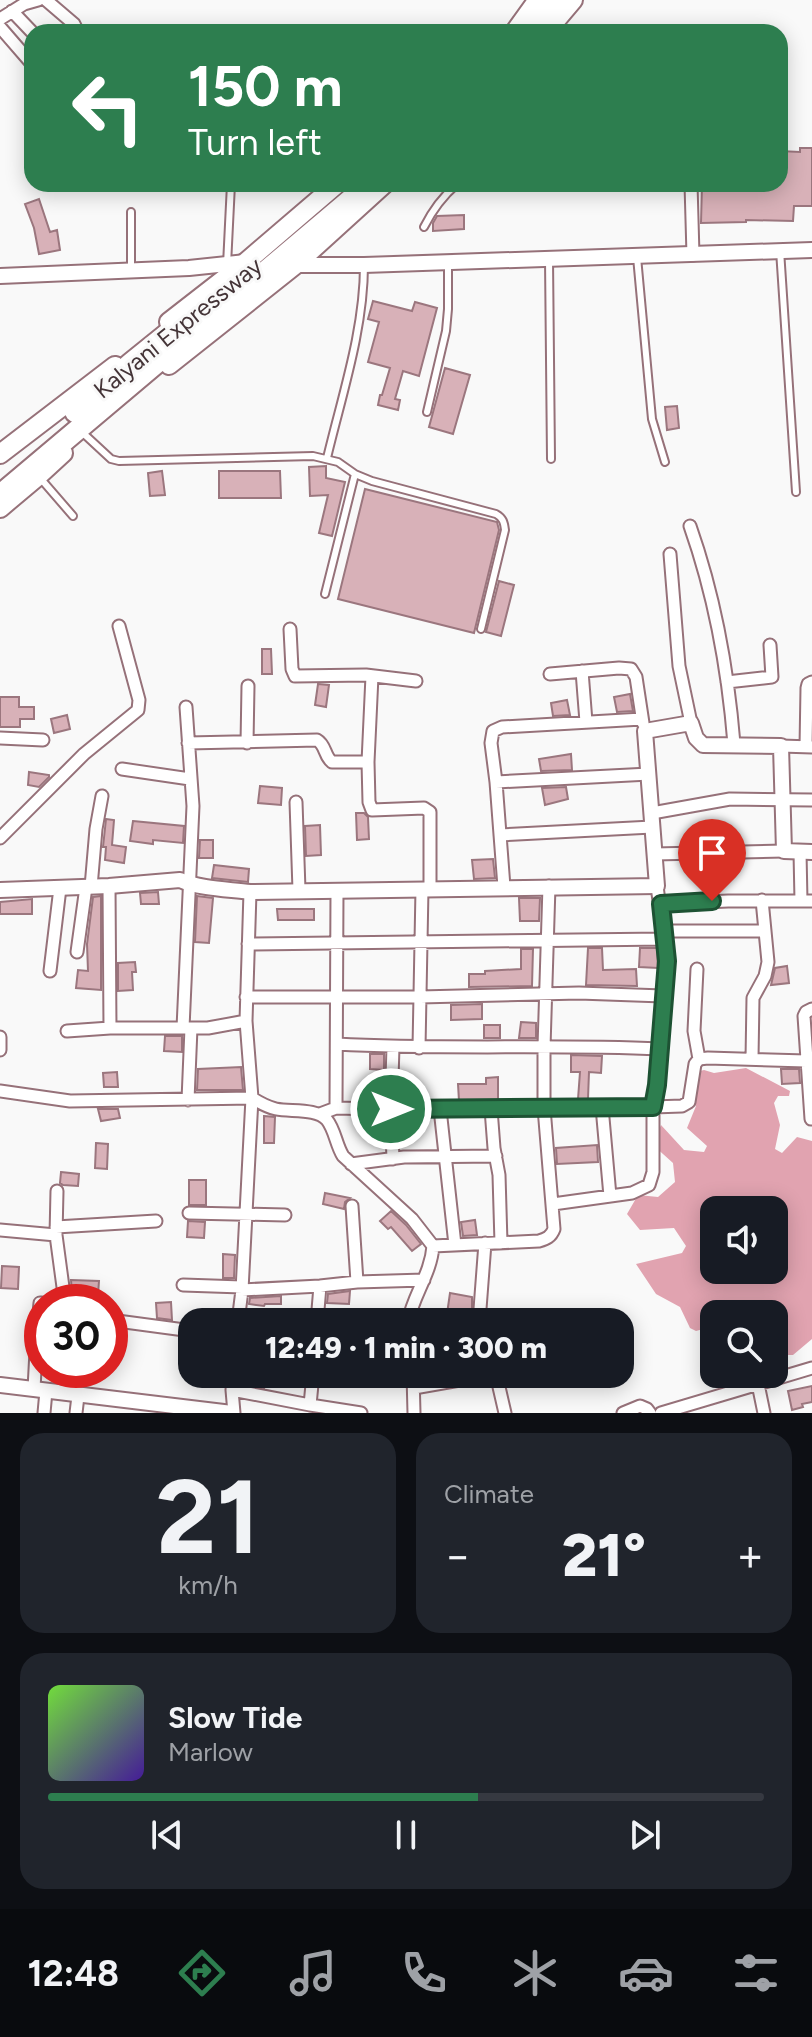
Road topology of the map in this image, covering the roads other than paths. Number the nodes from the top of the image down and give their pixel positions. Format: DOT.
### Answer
graph roads {
  1 [pos="38,0"];
  2 [pos="46,0"];
  3 [pos="532,0"];
  4 [pos="539,0"];
  5 [pos="558,0"];
  6 [pos="573,0"];
  7 [pos="7,11"];
  8 [pos="74,24"];
  9 [pos="513,24"];
  10 [pos="522,24"];
  11 [pos="538,24"];
  12 [pos="553,24"];
  13 [pos="24,25"];
  14 [pos="0,27"];
  15 [pos="24,55"];
  16 [pos="232,192"];
  17 [pos="327,192"];
  18 [pos="341,192"];
  19 [pos="360,192"];
  20 [pos="375,192"];
  21 [pos="448,192"];
  22 [pos="691,192"];
  23 [pos="131,212"];
  24 [pos="424,227"];
  25 [pos="780,250"];
  26 [pos="812,250"];
  27 [pos="693,255"];
  28 [pos="637,257"];
  29 [pos="549,259"];
  30 [pos="448,262"];
  31 [pos="236,263"];
  32 [pos="295,265"];
  33 [pos="364,265"];
  34 [pos="131,271"];
  35 [pos="0,276"];
  36 [pos="427,412"];
  37 [pos="84,434"];
  38 [pos="0,454"];
  39 [pos="327,458"];
  40 [pos="551,459"];
  41 [pos="665,462"];
  42 [pos="355,474"];
  43 [pos="38,476"];
  44 [pos="0,479"];
  45 [pos="796,492"];
  46 [pos="0,495"];
  47 [pos="0,508"];
  48 [pos="73,516"];
  49 [pos="690,526"];
  50 [pos="670,554"];
  51 [pos="325,594"];
  52 [pos="119,626"];
  53 [pos="290,629"];
  54 [pos="481,629"];
  55 [pos="770,645"];
  56 [pos="582,671"];
  57 [pos="550,674"];
  58 [pos="372,676"];
  59 [pos="416,681"];
  60 [pos="727,682"];
  61 [pos="812,682"];
  62 [pos="248,686"];
  63 [pos="186,707"];
  64 [pos="586,722"];
  65 [pos="691,723"];
  66 [pos="644,725"];
  67 [pos="0,738"];
  68 [pos="43,740"];
  69 [pos="188,743"];
  70 [pos="247,743"];
  71 [pos="734,744"];
  72 [pos="781,746"];
  73 [pos="809,747"];
  74 [pos="368,762"];
  75 [pos="122,769"];
  76 [pos="649,774"];
  77 [pos="190,779"];
  78 [pos="496,782"];
  79 [pos="102,796"];
  80 [pos="782,799"];
  81 [pos="812,800"];
  82 [pos="296,802"];
  83 [pos="652,820"];
  84 [pos="500,835"];
  85 [pos="0,838"];
  86 [pos="784,851"];
  87 [pos="806,852"];
  88 [pos="655,854"];
  89 [pos="189,884"];
  90 [pos="109,886"];
  91 [pos="549,886"];
  92 [pos="657,886"];
  93 [pos="88,887"];
  94 [pos="504,887"];
  95 [pos="60,888"];
  96 [pos="426,889"];
  97 [pos="0,890"];
  98 [pos="299,890"];
  99 [pos="337,891"];
  100 [pos="250,892"];
  101 [pos="762,900"];
  102 [pos="807,901"];
  103 [pos="661,904"];
  104 [pos="765,931"];
  105 [pos="664,935"];
  106 [pos="546,940"];
  107 [pos="422,942"];
  108 [pos="248,944"];
  109 [pos="338,944"];
  110 [pos="77,952"];
  111 [pos="697,969"];
  112 [pos="50,971"];
  113 [pos="545,994"];
  114 [pos="663,996"];
  115 [pos="246,997"];
  116 [pos="337,997"];
  117 [pos="420,997"];
  118 [pos="812,1009"];
  119 [pos="246,1021"];
  120 [pos="110,1028"];
  121 [pos="187,1028"];
  122 [pos="67,1031"];
  123 [pos="0,1037"];
  124 [pos="337,1044"];
  125 [pos="393,1047"];
  126 [pos="544,1047"];
  127 [pos="419,1048"];
  128 [pos="660,1049"];
  129 [pos="0,1050"];
  130 [pos="699,1059"];
  131 [pos="752,1059"];
  132 [pos="806,1061"];
  133 [pos="0,1091"];
  134 [pos="252,1098"];
  135 [pos="188,1100"];
  136 [pos="602,1107"];
  137 [pos="653,1107"];
  138 [pos="336,1108"];
  139 [pos="544,1108"];
  140 [pos="391,1109"];
  141 [pos="440,1109"];
  142 [pos="491,1109"];
  143 [pos="320,1114"];
  144 [pos="811,1119"];
  145 [pos="496,1156"];
  146 [pos="446,1158"];
  147 [pos="393,1159"];
  148 [pos="351,1164"];
  149 [pos="57,1191"];
  150 [pos="610,1196"];
  151 [pos="553,1204"];
  152 [pos="352,1206"];
  153 [pos="189,1213"];
  154 [pos="247,1214"];
  155 [pos="285,1215"];
  156 [pos="156,1221"];
  157 [pos="0,1230"];
  158 [pos="56,1231"];
  159 [pos="485,1243"];
  160 [pos="501,1243"];
  161 [pos="455,1245"];
  162 [pos="433,1246"];
  163 [pos="424,1280"];
  164 [pos="357,1282"];
  165 [pos="63,1284"];
  166 [pos="183,1285"];
  167 [pos="320,1286"];
  168 [pos="242,1288"];
  169 [pos="240,1308"];
  170 [pos="318,1308"];
  171 [pos="411,1308"];
  172 [pos="480,1308"];
  173 [pos="128,1322"];
  174 [pos="178,1329"];
  175 [pos="812,1368"];
  176 [pos="788,1375"];
  177 [pos="0,1385"];
  178 [pos="312,1388"];
  179 [pos="414,1388"];
  180 [pos="499,1388"];
  181 [pos="745,1388"];
  182 [pos="759,1388"];
  183 [pos="40,1390"];
  184 [pos="232,1390"];
  185 [pos="78,1396"];
  186 [pos="310,1405"];
  187 [pos="137,1408"];
  188 [pos="44,1413"];
  189 [pos="76,1413"];
  190 [pos="233,1413"];
  191 [pos="361,1413"];
  192 [pos="414,1413"];
  193 [pos="505,1413"];
  194 [pos="623,1413"];
  195 [pos="650,1413"];
  196 [pos="661,1413"];
  197 [pos="764,1413"];
  1 -- 7 [label="street"];
  2 -- 8 [label="street"];
  3 -- 9 [label="highway"];
  4 -- 10 [label="highway"];
  5 -- 11 [label="highway"];
  6 -- 12 [label="highway"];
  7 -- 13 [label="street"];
  14 -- 15 [label="street"];
  16 -- 31 [label="lane"];
  17 -- 31 [label="highway, Kalyani Expressway"];
  18 -- 44 [label="highway"];
  19 -- 46 [label="highway"];
  20 -- 32 [label="highway, Kalyani Expressway"];
  21 -- 24 [label="lane"];
  22 -- 27 [label="street"];
  23 -- 34 [label="lane"];
  25 -- 26 [label="street"];
  25 -- 27 [label="street"];
  25 -- 45 [label="lane"];
  27 -- 28 [label="street"];
  28 -- 29 [label="street"];
  28 -- 41 [label="lane"];
  29 -- 30 [label="street"];
  29 -- 40 [label="lane"];
  30 -- 33 [label="street"];
  30 -- 36 [label="lane"];
  31 -- 34 [label="street"];
  31 -- 38 [label="highway, Kalyani Expressway"];
  32 -- 33 [label="street"];
  32 -- 37 [label="highway, Kalyani Expressway"];
  33 -- 39 [label="lane"];
  34 -- 35 [label="street"];
  37 -- 39 [label="lane"];
  37 -- 43 [label="highway, Kalyani Expressway"];
  39 -- 42 [label="lane"];
  42 -- 51 [label="lane"];
  42 -- 54 [label="lane"];
  43 -- 47 [label="highway, Kalyani Expressway"];
  43 -- 48 [label="lane"];
  49 -- 60 [label="street"];
  50 -- 65 [label="street"];
  52 -- 85 [label="street"];
  53 -- 58 [label="street"];
  55 -- 60 [label="street"];
  56 -- 57 [label="street"];
  56 -- 64 [label="street"];
  56 -- 66 [label="street"];
  58 -- 59 [label="street"];
  58 -- 74 [label="street"];
  60 -- 71 [label="street"];
  61 -- 73 [label="street"];
  62 -- 70 [label="street"];
  63 -- 69 [label="street"];
  64 -- 66 [label="street"];
  64 -- 78 [label="street"];
  65 -- 66 [label="street"];
  65 -- 71 [label="street"];
  66 -- 76 [label="street"];
  67 -- 68 [label="street"];
  69 -- 70 [label="street"];
  69 -- 77 [label="street"];
  70 -- 74 [label="street"];
  71 -- 72 [label="street"];
  72 -- 73 [label="street"];
  72 -- 80 [label="street"];
  74 -- 96 [label="street"];
  75 -- 77 [label="street"];
  76 -- 78 [label="street"];
  76 -- 83 [label="street"];
  77 -- 89 [label="street"];
  78 -- 84 [label="street"];
  79 -- 93 [label="street"];
  80 -- 81 [label="street"];
  80 -- 83 [label="street"];
  80 -- 86 [label="street"];
  82 -- 98 [label="street"];
  83 -- 84 [label="street"];
  83 -- 88 [label="street"];
  84 -- 94 [label="street"];
  86 -- 87 [label="street"];
  86 -- 88 [label="street"];
  87 -- 102 [label="street"];
  88 -- 92 [label="street"];
  89 -- 90 [label="street"];
  89 -- 100 [label="street"];
  89 -- 121 [label="street"];
  90 -- 93 [label="street"];
  90 -- 120 [label="street"];
  91 -- 92 [label="street"];
  91 -- 94 [label="street"];
  91 -- 106 [label="street"];
  92 -- 103 [label="street"];
  93 -- 95 [label="street"];
  93 -- 110 [label="street"];
  94 -- 96 [label="street"];
  95 -- 97 [label="street"];
  95 -- 112 [label="street"];
  96 -- 99 [label="street"];
  96 -- 107 [label="street"];
  98 -- 99 [label="street"];
  98 -- 100 [label="street"];
  99 -- 109 [label="street"];
  100 -- 108 [label="street"];
  101 -- 102 [label="street"];
  101 -- 103 [label="street"];
  101 -- 104 [label="street"];
  103 -- 105 [label="street"];
  104 -- 105 [label="street"];
  104 -- 131 [label="street"];
  105 -- 106 [label="street"];
  105 -- 114 [label="street"];
  106 -- 107 [label="street"];
  106 -- 113 [label="street"];
  107 -- 109 [label="street"];
  107 -- 117 [label="street"];
  108 -- 109 [label="street"];
  108 -- 115 [label="street"];
  109 -- 116 [label="street"];
  111 -- 130 [label="street"];
  113 -- 114 [label="street"];
  113 -- 117 [label="street"];
  113 -- 126 [label="street"];
  114 -- 128 [label="street"];
  115 -- 116 [label="street"];
  115 -- 119 [label="street"];
  116 -- 117 [label="street"];
  116 -- 124 [label="street"];
  117 -- 127 [label="street"];
  118 -- 132 [label="street"];
  119 -- 121 [label="street"];
  119 -- 134 [label="street"];
  120 -- 121 [label="street"];
  120 -- 122 [label="street"];
  121 -- 135 [label="street"];
  123 -- 129 [label="street"];
  124 -- 125 [label="street"];
  124 -- 138 [label="street"];
  125 -- 127 [label="street"];
  125 -- 140 [label="street"];
  126 -- 127 [label="street"];
  126 -- 128 [label="street"];
  126 -- 139 [label="street"];
  128 -- 137 [label="street"];
  130 -- 131 [label="street"];
  130 -- 137 [label="street"];
  131 -- 132 [label="street"];
  132 -- 144 [label="street"];
  133 -- 135 [label="street"];
  134 -- 135 [label="street"];
  134 -- 143 [label="street"];
  134 -- 154 [label="street"];
  136 -- 137 [label="street"];
  136 -- 139 [label="street"];
  136 -- 150 [label="street"];
  137 -- 150 [label="street"];
  138 -- 140 [label="street"];
  138 -- 143 [label="street"];
  139 -- 142 [label="street"];
  139 -- 151 [label="street"];
  140 -- 141 [label="street"];
  140 -- 147 [label="street"];
  141 -- 142 [label="street"];
  141 -- 146 [label="street"];
  142 -- 145 [label="street"];
  143 -- 148 [label="street"];
  145 -- 146 [label="street"];
  145 -- 160 [label="street"];
  146 -- 147 [label="street"];
  146 -- 161 [label="street"];
  147 -- 148 [label="street"];
  148 -- 162 [label="street"];
  149 -- 158 [label="street"];
  150 -- 151 [label="street"];
  151 -- 160 [label="street"];
  152 -- 164 [label="street"];
  153 -- 154 [label="street"];
  154 -- 155 [label="street"];
  154 -- 168 [label="street"];
  156 -- 158 [label="street"];
  157 -- 158 [label="street"];
  158 -- 165 [label="street"];
  159 -- 160 [label="street"];
  159 -- 161 [label="street"];
  159 -- 172 [label="street"];
  161 -- 162 [label="street"];
  162 -- 163 [label="street"];
  163 -- 164 [label="street"];
  163 -- 171 [label="street"];
  164 -- 167 [label="street"];
  166 -- 168 [label="street"];
  167 -- 168 [label="street"];
  167 -- 170 [label="street"];
  168 -- 169 [label="street"];
  173 -- 174 [label="street"];
  175 -- 176 [label="street"];
  177 -- 183 [label="street"];
  178 -- 186 [label="street"];
  179 -- 192 [label="street"];
  180 -- 193 [label="street"];
  181 -- 196 [label="street"];
  182 -- 197 [label="street"];
  183 -- 185 [label="street"];
  183 -- 188 [label="street"];
  184 -- 186 [label="street"];
  184 -- 190 [label="street"];
  185 -- 187 [label="street"];
  185 -- 189 [label="street"];
  186 -- 191 [label="street"];
  187 -- 190 [label="street"];
  194 -- 195 [label="street"];
}
